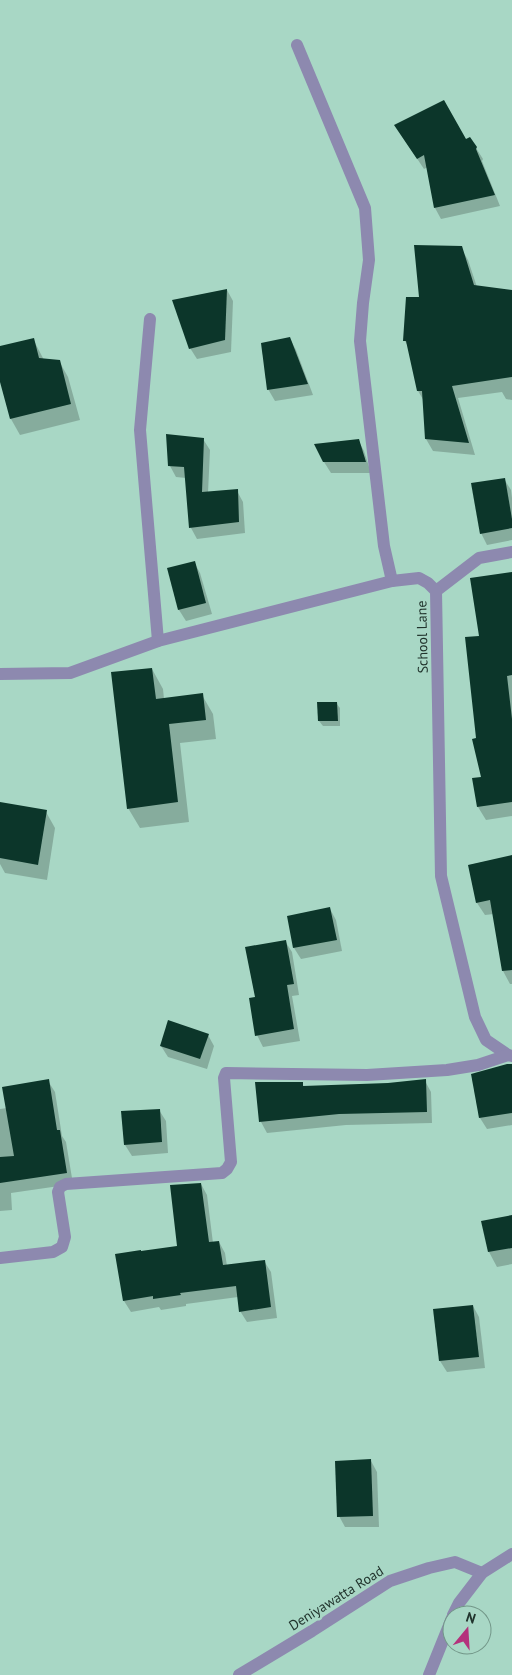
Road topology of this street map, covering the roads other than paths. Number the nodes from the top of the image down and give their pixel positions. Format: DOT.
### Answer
graph roads {
  1 [pos="297,45"];
  2 [pos="150,319"];
  3 [pos="512,552"];
  4 [pos="392,580"];
  5 [pos="436,591"];
  6 [pos="158,640"];
  7 [pos="0,674"];
  8 [pos="510,1056"];
  9 [pos="0,1258"];
  10 [pos="512,1554"];
  11 [pos="482,1573"];
  12 [pos="458,1605"];
  13 [pos="442,1643"];
  14 [pos="240,1675"];
  15 [pos="429,1675"];
  1 -- 4 [label="street"];
  2 -- 6 [label="street"];
  3 -- 5 [label="street"];
  4 -- 5 [label="street, School Lane"];
  4 -- 6 [label="street, School Lane"];
  5 -- 8 [label="street, School Lane"];
  6 -- 7 [label="street, School Lane"];
  8 -- 9 [label="street"];
  10 -- 11 [label="street"];
  11 -- 12 [label="street"];
  11 -- 14 [label="street, Deniyawatta Road"];
  13 -- 15 [label="street"];
}
